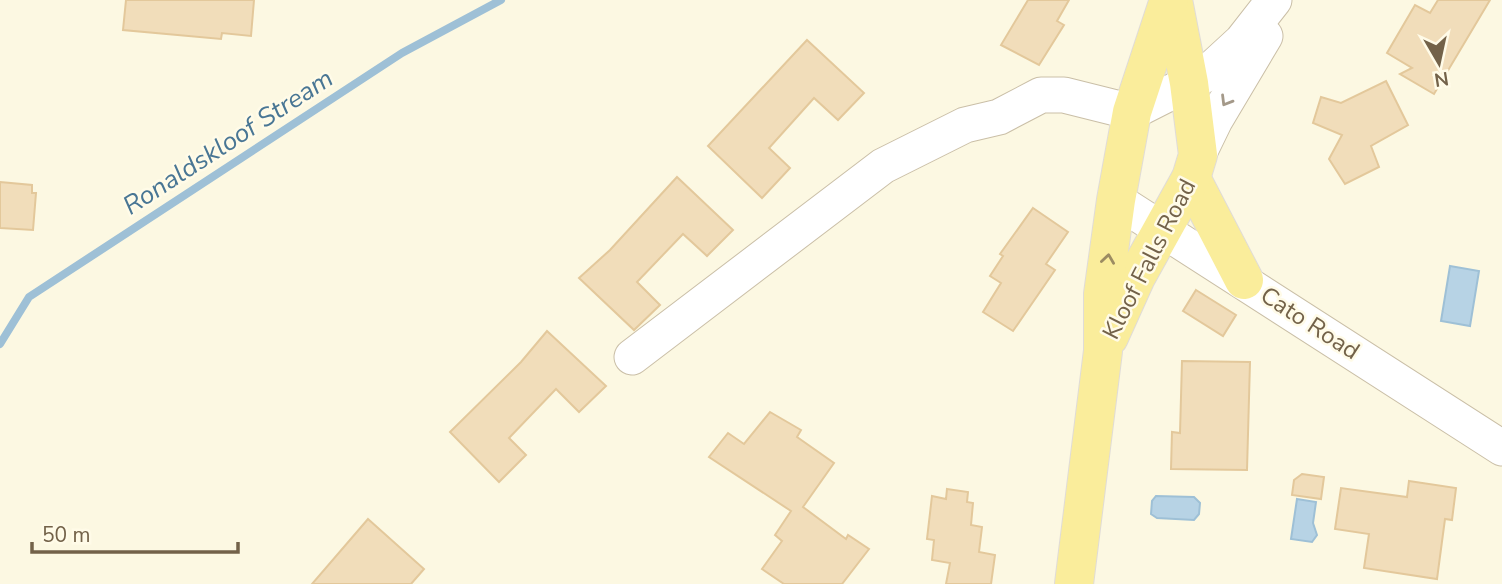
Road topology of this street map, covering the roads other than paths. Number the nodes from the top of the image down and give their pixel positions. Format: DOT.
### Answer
graph roads {
  1 [pos="1171,0"];
  2 [pos="1274,0"];
  3 [pos="1286,0"];
  4 [pos="1189,83"];
  5 [pos="1132,112"];
  6 [pos="1195,167"];
  7 [pos="1116,200"];
  8 [pos="1164,230"];
  9 [pos="1244,280"];
  10 [pos="1103,351"];
  11 [pos="632,357"];
  12 [pos="1502,448"];
  13 [pos="1074,584"];
  1 -- 4 [label="main road, Kloof Falls Road"];
  1 -- 5 [label="main road, Kloof Falls Road"];
  2 -- 4 [label="street"];
  3 -- 6 [label="street, one-way"];
  4 -- 5 [label="street"];
  4 -- 6 [label="main road, Kloof Falls Road"];
  5 -- 7 [label="main road, Kloof Falls Road"];
  5 -- 11 [label="street"];
  6 -- 8 [label="main road, Kloof Falls Road"];
  6 -- 9 [label="main road"];
  7 -- 8 [label="street, Cato Road"];
  10 -- 7 [label="main road, Kloof Falls Road, one-way"];
  8 -- 9 [label="street, Cato Road"];
  8 -- 10 [label="main road, Kloof Falls Road"];
  9 -- 12 [label="street, Cato Road"];
  10 -- 13 [label="main road, Kloof Falls Road"];
}
